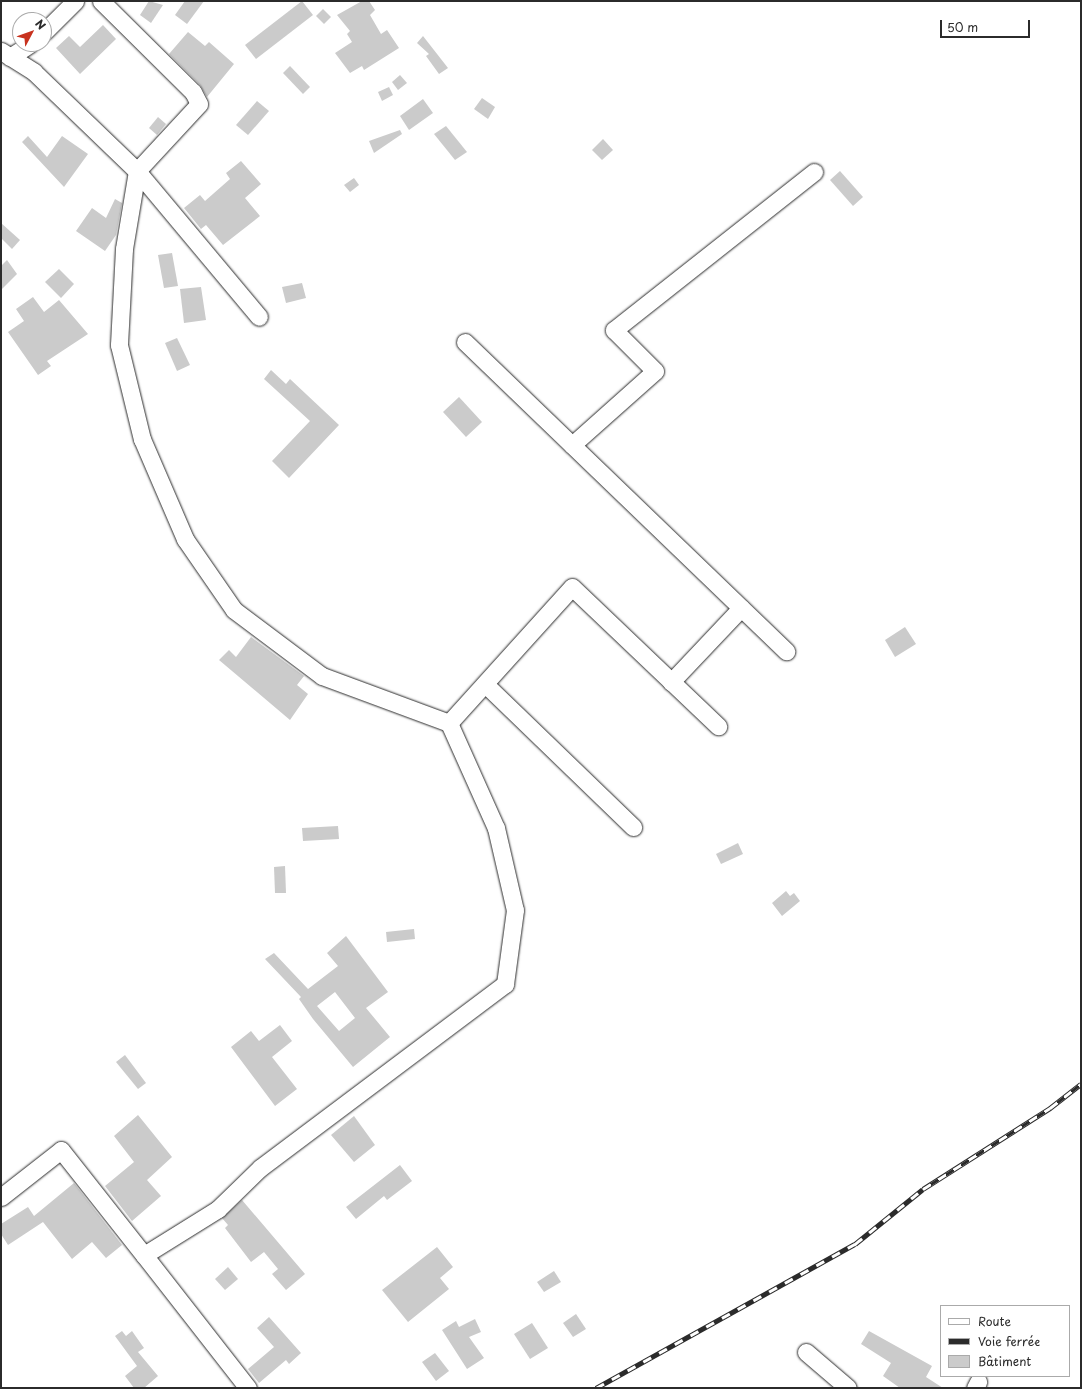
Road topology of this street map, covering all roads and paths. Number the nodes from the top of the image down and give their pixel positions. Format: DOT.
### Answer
graph roads {
  1 [pos="75,1"];
  2 [pos="101,1"];
  3 [pos="52,24"];
  4 [pos="6,54"];
  5 [pos="138,171"];
  6 [pos="814,172"];
  7 [pos="259,317"];
  8 [pos="465,342"];
  9 [pos="572,446"];
  10 [pos="741,608"];
  11 [pos="786,651"];
  12 [pos="671,682"];
  13 [pos="485,684"];
  14 [pos="449,723"];
  15 [pos="718,726"];
  16 [pos="633,827"];
  17 [pos="1,1197"];
  18 [pos="144,1255"];
  19 [pos="806,1352"];
  20 [pos="248,1388"];
  21 [pos="848,1388"];
  1 -- 3 [label="street"];
  2 -- 5 [label="street"];
  4 -- 5 [label="street"];
  5 -- 7 [label="street"];
  5 -- 14 [label="street"];
  6 -- 9 [label="street"];
  8 -- 9 [label="street"];
  9 -- 10 [label="street"];
  10 -- 11 [label="street"];
  10 -- 12 [label="street"];
  12 -- 13 [label="street"];
  12 -- 15 [label="street"];
  13 -- 14 [label="street"];
  13 -- 16 [label="street"];
  14 -- 18 [label="street"];
  17 -- 18 [label="street"];
  18 -- 20 [label="street"];
  19 -- 21 [label="street"];
}
